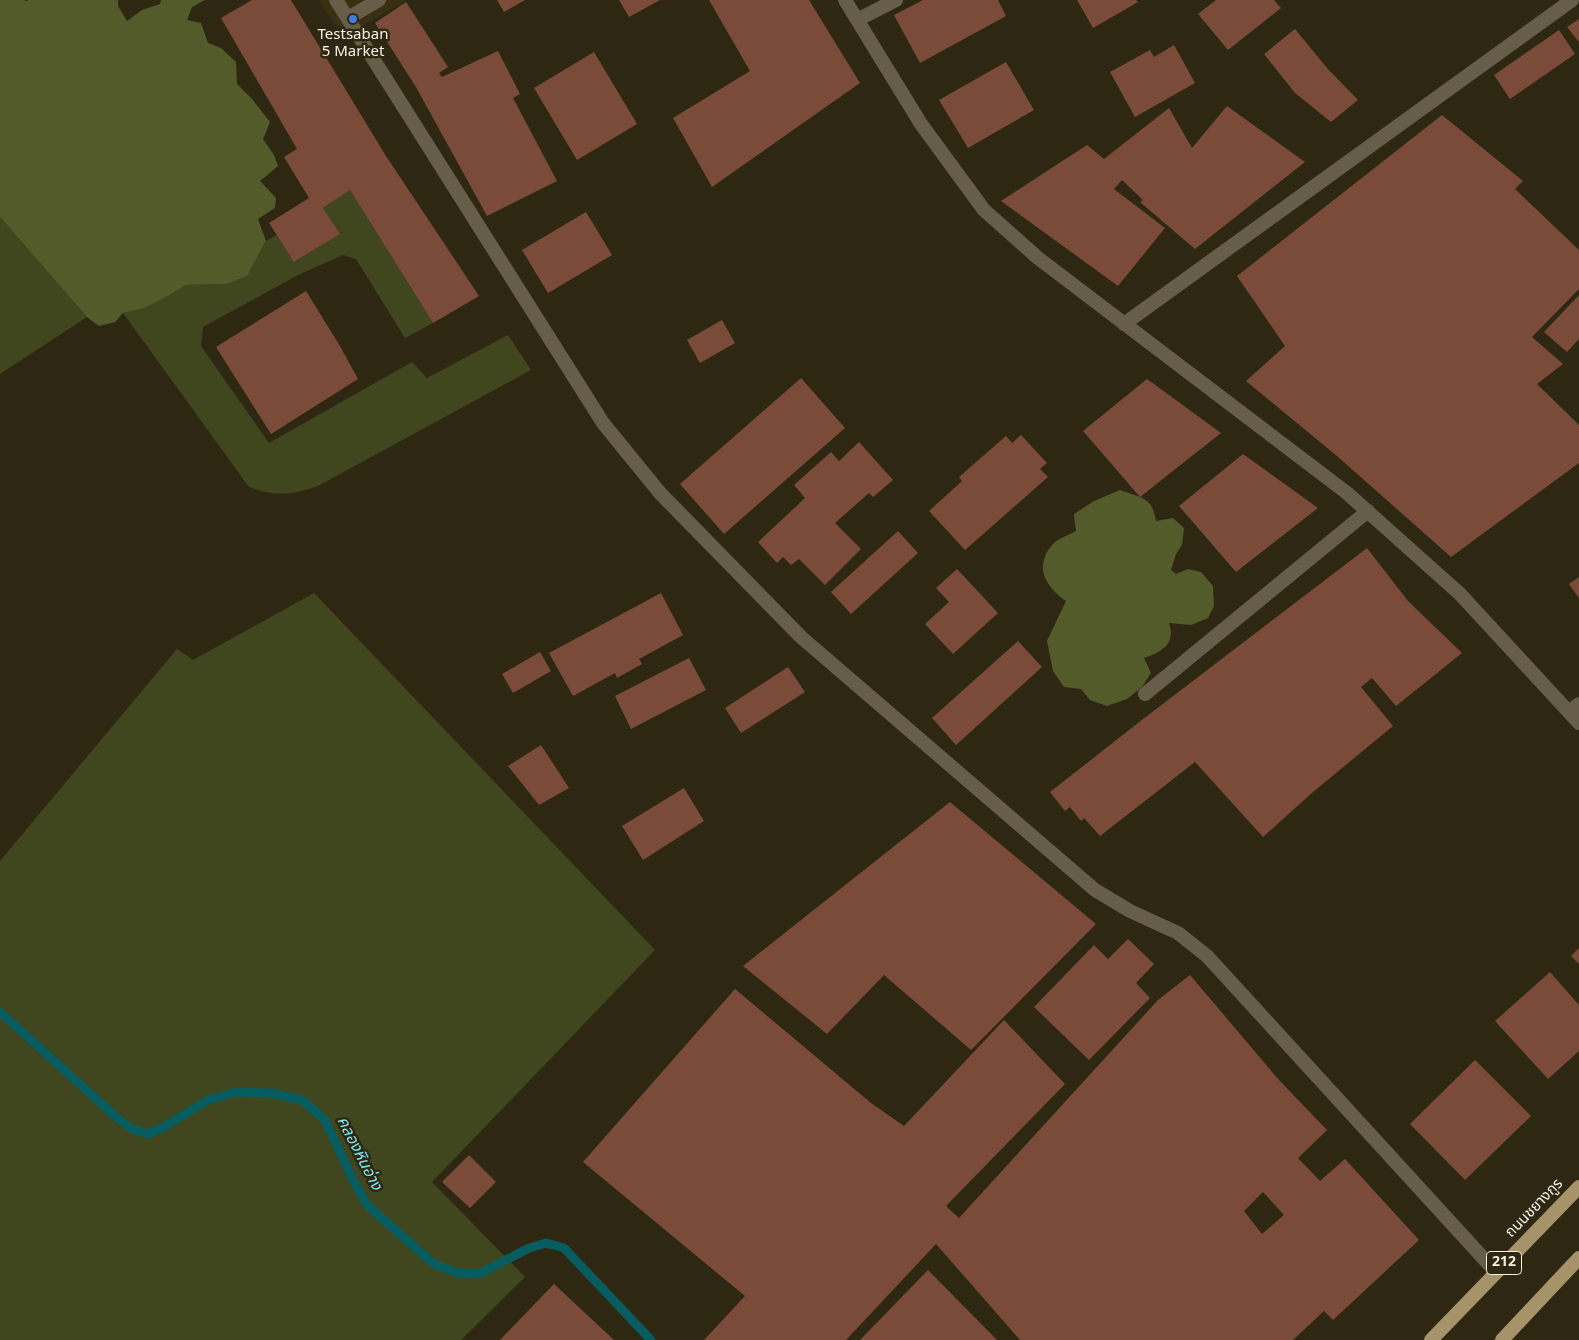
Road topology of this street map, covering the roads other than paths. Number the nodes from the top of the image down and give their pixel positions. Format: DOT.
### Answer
graph roads {
  1 [pos="336,0"];
  2 [pos="379,0"];
  3 [pos="845,0"];
  4 [pos="896,0"];
  5 [pos="1572,0"];
  6 [pos="348,18"];
  7 [pos="857,20"];
  8 [pos="1124,324"];
  9 [pos="1368,511"];
  10 [pos="1145,694"];
  11 [pos="1574,708"];
  12 [pos="1579,723"];
  13 [pos="1579,1187"];
  14 [pos="1579,1258"];
  15 [pos="1496,1272"];
  16 [pos="1431,1340"];
  17 [pos="1502,1340"];
  1 -- 6 [label="street"];
  2 -- 6 [label="street"];
  3 -- 7 [label="street"];
  4 -- 7 [label="street"];
  5 -- 8 [label="street"];
  6 -- 15 [label="street"];
  7 -- 8 [label="street"];
  8 -- 9 [label="street"];
  9 -- 10 [label="street"];
  9 -- 11 [label="street"];
  11 -- 12 [label="street"];
  13 -- 15 [label="main road, ถนนชยางกูร / 212"];
  14 -- 17 [label="main road"];
  15 -- 16 [label="main road, ถนนชยางกูร / 212"];
}
